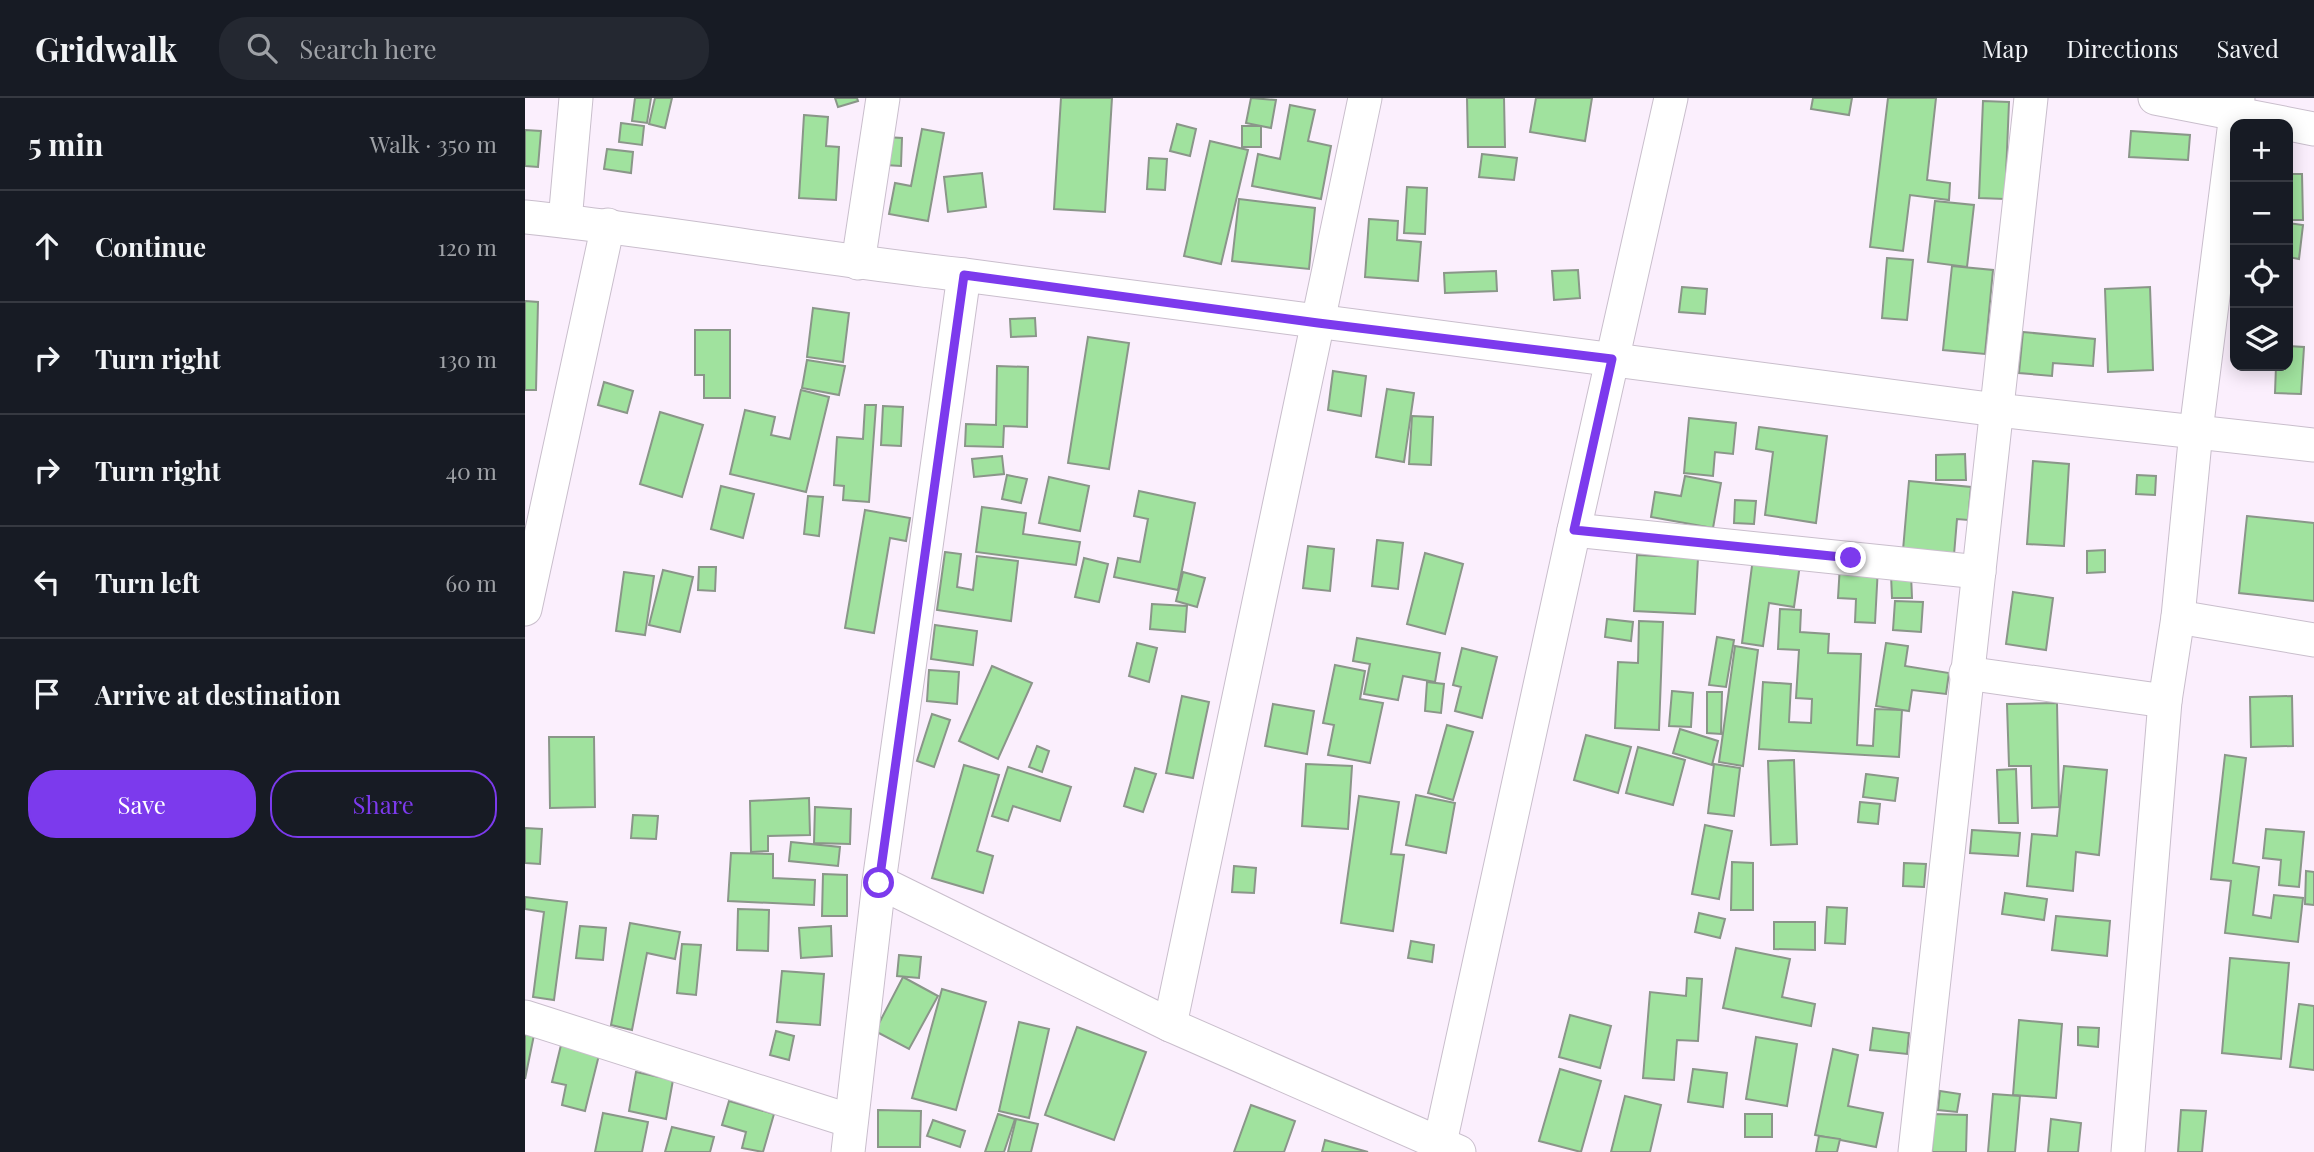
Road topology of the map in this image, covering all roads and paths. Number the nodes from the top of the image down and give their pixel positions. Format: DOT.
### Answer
graph roads {
  1 [pos="576,98"];
  2 [pos="883,98"];
  3 [pos="1365,98"];
  4 [pos="1671,98"];
  5 [pos="2031,98"];
  6 [pos="2155,98"];
  7 [pos="2237,105"];
  8 [pos="2314,129"];
  9 [pos="525,217"];
  10 [pos="565,221"];
  11 [pos="608,225"];
  12 [pos="858,263"];
  13 [pos="964,275"];
  14 [pos="1318,323"];
  15 [pos="1612,359"];
  16 [pos="1997,411"];
  17 [pos="2196,431"];
  18 [pos="2314,445"];
  19 [pos="1574,530"];
  20 [pos="1979,572"];
  21 [pos="525,609"];
  22 [pos="2178,617"];
  23 [pos="2314,640"];
  24 [pos="1966,673"];
  25 [pos="2165,701"];
  26 [pos="879,883"];
  27 [pos="525,1017"];
  28 [pos="1170,1026"];
  29 [pos="849,1137"];
  30 [pos="1446,1149"];
  31 [pos="1915,1152"];
  32 [pos="2128,1152"];
  1 -- 10 [label="street"];
  2 -- 12 [label="street"];
  3 -- 14 [label="street"];
  4 -- 15 [label="street"];
  5 -- 16 [label="street"];
  6 -- 7 [label="street"];
  7 -- 8 [label="street"];
  7 -- 17 [label="street"];
  9 -- 10 [label="street"];
  10 -- 11 [label="street"];
  11 -- 12 [label="street"];
  11 -- 21 [label="street"];
  12 -- 13 [label="street"];
  13 -- 14 [label="street"];
  13 -- 26 [label="street"];
  14 -- 15 [label="street"];
  14 -- 28 [label="street"];
  15 -- 16 [label="street"];
  15 -- 19 [label="street"];
  16 -- 17 [label="street"];
  16 -- 20 [label="street"];
  17 -- 18 [label="street"];
  17 -- 22 [label="street"];
  19 -- 20 [label="street"];
  19 -- 30 [label="street"];
  20 -- 24 [label="street"];
  22 -- 23 [label="street"];
  22 -- 25 [label="street"];
  24 -- 25 [label="street"];
  24 -- 31 [label="street"];
  25 -- 32 [label="street"];
  26 -- 28 [label="street"];
  26 -- 29 [label="street"];
  27 -- 29 [label="street"];
  28 -- 30 [label="street"];
}
